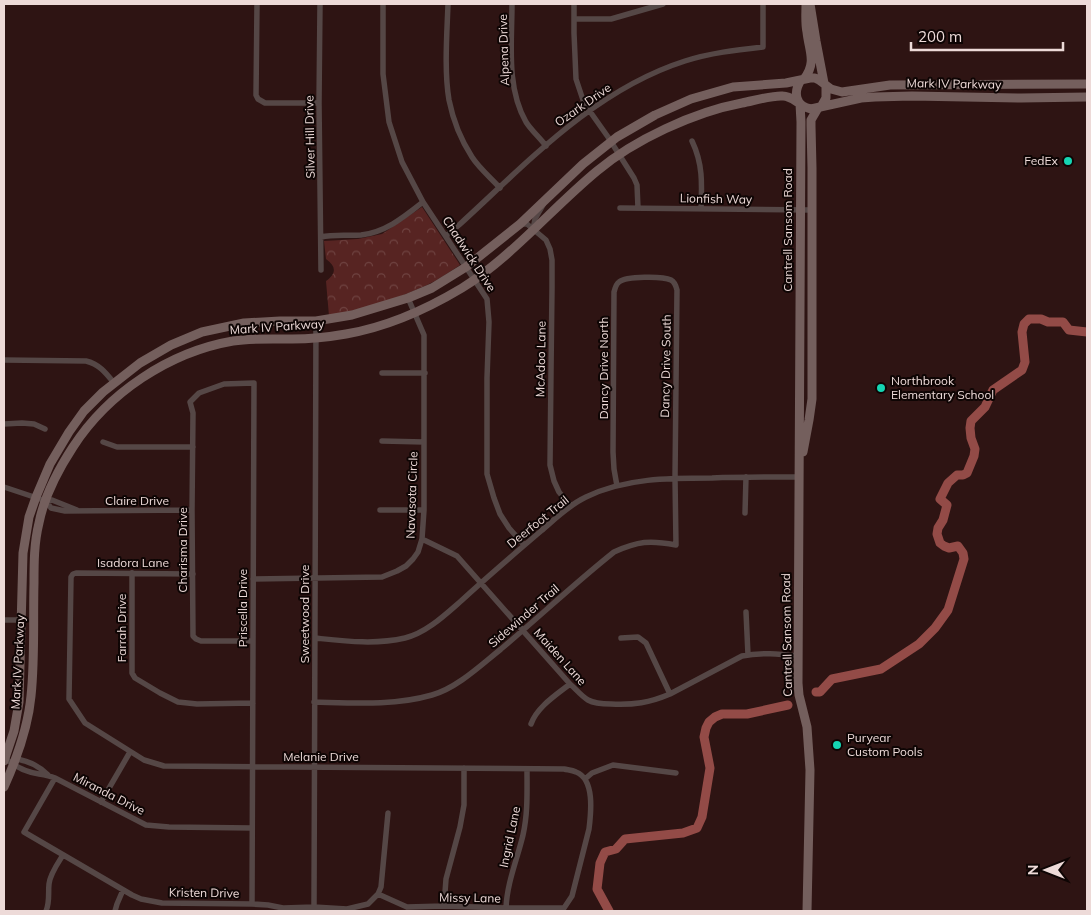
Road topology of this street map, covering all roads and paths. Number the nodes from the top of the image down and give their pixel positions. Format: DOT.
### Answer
graph roads {
  1 [pos="257,4"];
  2 [pos="320,4"];
  3 [pos="383,4"];
  4 [pos="448,4"];
  5 [pos="512,4"];
  6 [pos="574,4"];
  7 [pos="663,4"];
  8 [pos="763,4"];
  9 [pos="806,4"];
  10 [pos="810,4"];
  11 [pos="643,7"];
  12 [pos="574,19"];
  13 [pos="803,80"];
  14 [pos="1022,84"];
  15 [pos="1087,84"];
  16 [pos="825,85"];
  17 [pos="1087,97"];
  18 [pos="1021,98"];
  19 [pos="319,104"];
  20 [pos="799,104"];
  21 [pos="819,107"];
  22 [pos="589,111"];
  23 [pos="692,141"];
  24 [pos="611,142"];
  25 [pos="546,146"];
  26 [pos="618,154"];
  27 [pos="500,188"];
  28 [pos="546,199"];
  29 [pos="423,202"];
  30 [pos="620,208"];
  31 [pos="638,208"];
  32 [pos="701,209"];
  33 [pos="800,210"];
  34 [pos="812,210"];
  35 [pos="520,224"];
  36 [pos="532,230"];
  37 [pos="446,236"];
  38 [pos="321,237"];
  39 [pos="466,267"];
  40 [pos="321,270"];
  41 [pos="648,278"];
  42 [pos="800,278"];
  43 [pos="812,278"];
  44 [pos="474,279"];
  45 [pos="408,298"];
  46 [pos="414,313"];
  47 [pos="316,321"];
  48 [pos="316,337"];
  49 [pos="4,360"];
  50 [pos="425,372"];
  51 [pos="382,373"];
  52 [pos="114,383"];
  53 [pos="799,395"];
  54 [pos="812,395"];
  55 [pos="190,402"];
  56 [pos="4,424"];
  57 [pos="45,429"];
  58 [pos="382,441"];
  59 [pos="103,442"];
  60 [pos="424,442"];
  61 [pos="192,447"];
  62 [pos="746,477"];
  63 [pos="799,477"];
  64 [pos="675,478"];
  65 [pos="4,486"];
  66 [pos="617,486"];
  67 [pos="36,497"];
  68 [pos="46,501"];
  69 [pos="571,506"];
  70 [pos="192,510"];
  71 [pos="380,510"];
  72 [pos="424,510"];
  73 [pos="745,513"];
  74 [pos="422,539"];
  75 [pos="524,545"];
  76 [pos="132,573"];
  77 [pos="73,574"];
  78 [pos="193,574"];
  79 [pos="315,578"];
  80 [pos="253,579"];
  81 [pos="481,583"];
  82 [pos="746,612"];
  83 [pos="4,620"];
  84 [pos="20,620"];
  85 [pos="523,630"];
  86 [pos="314,638"];
  87 [pos="621,638"];
  88 [pos="253,641"];
  89 [pos="748,655"];
  90 [pos="798,656"];
  91 [pos="570,684"];
  92 [pos="670,694"];
  93 [pos="314,702"];
  94 [pos="253,703"];
  95 [pos="531,724"];
  96 [pos="130,752"];
  97 [pos="4,759"];
  98 [pos="15,762"];
  99 [pos="252,766"];
  100 [pos="314,767"];
  101 [pos="464,768"];
  102 [pos="527,769"];
  103 [pos="676,773"];
  104 [pos="55,778"];
  105 [pos="585,778"];
  106 [pos="4,787"];
  107 [pos="101,802"];
  108 [pos="388,813"];
  109 [pos="252,828"];
  110 [pos="64,855"];
  111 [pos="123,890"];
  112 [pos="378,894"];
  113 [pos="252,904"];
  114 [pos="444,906"];
  115 [pos="314,907"];
  116 [pos="506,908"];
  117 [pos="46,911"];
  118 [pos="115,911"];
  119 [pos="808,911"];
  1 -- 19 [label="street"];
  2 -- 19 [label="street, Silver Hill Drive"];
  3 -- 29 [label="street, Chadwick Drive"];
  4 -- 27 [label="street"];
  5 -- 25 [label="street, Alpena Drive"];
  6 -- 12 [label="street"];
  7 -- 11 [label="street"];
  8 -- 22 [label="street, Ozark Drive"];
  9 -- 13 [label="main road"];
  10 -- 16 [label="main road"];
  11 -- 12 [label="street"];
  12 -- 22 [label="street"];
  13 -- 16 [label="main road"];
  13 -- 20 [label="main road"];
  13 -- 24 [label="main road, Mark IV Parkway"];
  14 -- 15 [label="main road, Mark IV Parkway"];
  14 -- 16 [label="main road, Mark IV Parkway"];
  14 -- 18 [label="main road"];
  16 -- 21 [label="main road"];
  17 -- 18 [label="main road, Mark IV Parkway"];
  18 -- 21 [label="main road, Mark IV Parkway"];
  19 -- 38 [label="street, Silver Hill Drive"];
  20 -- 21 [label="main road"];
  20 -- 26 [label="main road, Mark IV Parkway"];
  20 -- 33 [label="main road, Cantrell Sansom Road"];
  21 -- 34 [label="main road, Cantrell Sansom Road"];
  22 -- 24 [label="street"];
  22 -- 25 [label="street, Ozark Drive"];
  23 -- 32 [label="street"];
  24 -- 26 [label="street"];
  24 -- 28 [label="main road, Mark IV Parkway"];
  25 -- 27 [label="street, Ozark Drive"];
  26 -- 31 [label="street"];
  26 -- 36 [label="main road, Mark IV Parkway"];
  27 -- 37 [label="street, Ozark Drive"];
  28 -- 35 [label="main road, Mark IV Parkway"];
  28 -- 36 [label="street"];
  29 -- 37 [label="street, Chadwick Drive"];
  29 -- 38 [label="street"];
  30 -- 31 [label="street, Lionfish Way"];
  31 -- 32 [label="street, Lionfish Way"];
  32 -- 33 [label="street, Lionfish Way"];
  33 -- 34 [label="street, Lionfish Way"];
  33 -- 42 [label="main road, Cantrell Sansom Road"];
  34 -- 43 [label="main road, Cantrell Sansom Road"];
  35 -- 36 [label="street, McAdoo Lane"];
  35 -- 39 [label="main road, Mark IV Parkway"];
  36 -- 44 [label="main road, Mark IV Parkway"];
  36 -- 69 [label="street, McAdoo Lane"];
  37 -- 39 [label="street, Chadwick Drive"];
  38 -- 40 [label="street, Silver Hill Drive"];
  39 -- 44 [label="street, Chadwick Drive"];
  39 -- 45 [label="main road, Mark IV Parkway"];
  41 -- 64 [label="street, Dancy Drive South"];
  41 -- 66 [label="street, Dancy Drive North"];
  42 -- 43 [label="main road"];
  42 -- 53 [label="main road, Cantrell Sansom Road"];
  43 -- 54 [label="main road, Cantrell Sansom Road"];
  44 -- 46 [label="main road, Mark IV Parkway"];
  44 -- 75 [label="street, Chadwick Drive"];
  45 -- 46 [label="street, Navasota Circle"];
  45 -- 47 [label="main road, Mark IV Parkway"];
  46 -- 48 [label="main road, Mark IV Parkway"];
  46 -- 50 [label="street, Navasota Circle"];
  47 -- 48 [label="street, Sweetwood Drive"];
  47 -- 52 [label="main road, Mark IV Parkway"];
  48 -- 68 [label="main road, Mark IV Parkway"];
  48 -- 79 [label="street, Sweetwood Drive"];
  49 -- 52 [label="street"];
  50 -- 51 [label="street"];
  50 -- 60 [label="street, Navasota Circle"];
  52 -- 67 [label="main road, Mark IV Parkway"];
  53 -- 54 [label="main road"];
  53 -- 63 [label="main road, Cantrell Sansom Road"];
  54 -- 63 [label="main road, Cantrell Sansom Road"];
  55 -- 61 [label="street, Charisma Drive"];
  55 -- 80 [label="street, Priscella Drive"];
  56 -- 57 [label="street"];
  58 -- 60 [label="street"];
  59 -- 61 [label="street"];
  60 -- 72 [label="street, Navasota Circle"];
  61 -- 70 [label="street, Charisma Drive"];
  62 -- 63 [label="street, Deerfoot Trail"];
  62 -- 64 [label="street, Deerfoot Trail"];
  62 -- 73 [label="street"];
  63 -- 90 [label="main road, Cantrell Sansom Road"];
  64 -- 66 [label="street, Deerfoot Trail"];
  64 -- 85 [label="street, Sidewinder Trail"];
  65 -- 67 [label="street, Claire Drive"];
  66 -- 69 [label="street, Deerfoot Trail"];
  67 -- 68 [label="street, Claire Drive"];
  67 -- 84 [label="main road, Mark IV Parkway"];
  68 -- 70 [label="street, Claire Drive"];
  68 -- 98 [label="main road, Mark IV Parkway"];
  69 -- 75 [label="street, Deerfoot Trail"];
  70 -- 78 [label="street, Charisma Drive"];
  71 -- 72 [label="street"];
  72 -- 74 [label="street, Navasota Circle"];
  74 -- 79 [label="street, Navasota Circle"];
  74 -- 81 [label="street, Maiden Lane"];
  75 -- 81 [label="street, Deerfoot Trail"];
  76 -- 77 [label="street, Isadora Lane"];
  76 -- 78 [label="street, Isadora Lane"];
  76 -- 94 [label="street, Farrah Drive"];
  77 -- 96 [label="street, Melanie Drive"];
  78 -- 88 [label="street, Charisma Drive"];
  79 -- 80 [label="street, Navasota Circle"];
  79 -- 86 [label="street, Sweetwood Drive"];
  80 -- 88 [label="street, Priscella Drive"];
  81 -- 85 [label="street, Maiden Lane"];
  81 -- 86 [label="street, Deerfoot Trail"];
  82 -- 89 [label="street"];
  83 -- 84 [label="street"];
  84 -- 97 [label="main road, Mark IV Parkway"];
  85 -- 91 [label="street, Maiden Lane"];
  85 -- 93 [label="street, Sidewinder Trail"];
  86 -- 93 [label="street, Sweetwood Drive"];
  87 -- 92 [label="street"];
  88 -- 94 [label="street, Priscella Drive"];
  89 -- 90 [label="street, Maiden Lane"];
  89 -- 92 [label="street, Maiden Lane"];
  90 -- 119 [label="main road, Cantrell Sansom Road"];
  91 -- 92 [label="street, Maiden Lane"];
  91 -- 95 [label="street"];
  93 -- 100 [label="street, Sweetwood Drive"];
  94 -- 99 [label="street, Priscella Drive"];
  96 -- 99 [label="street, Melanie Drive"];
  96 -- 107 [label="street"];
  97 -- 98 [label="street, Miranda Drive"];
  98 -- 104 [label="street, Miranda Drive"];
  98 -- 106 [label="main road, Mark IV Parkway"];
  99 -- 100 [label="street, Melanie Drive"];
  99 -- 109 [label="street, Priscella Drive"];
  100 -- 101 [label="street, Melanie Drive"];
  100 -- 115 [label="street, Sweetwood Drive"];
  101 -- 102 [label="street, Melanie Drive"];
  101 -- 114 [label="street"];
  102 -- 105 [label="street, Melanie Drive"];
  102 -- 116 [label="street, Ingrid Lane"];
  103 -- 105 [label="street"];
  104 -- 107 [label="street, Miranda Drive"];
  104 -- 110 [label="street, Kristen Drive"];
  105 -- 116 [label="street, Missy Lane"];
  107 -- 109 [label="street, Miranda Drive"];
  108 -- 112 [label="street"];
  109 -- 113 [label="street, Priscella Drive"];
  110 -- 111 [label="street, Kristen Drive"];
  110 -- 117 [label="street"];
  111 -- 113 [label="street, Kristen Drive"];
  111 -- 118 [label="street"];
  112 -- 114 [label="street, Missy Lane"];
  112 -- 115 [label="street, Kristen Drive"];
  113 -- 115 [label="street, Kristen Drive"];
  114 -- 116 [label="street, Missy Lane"];
}
